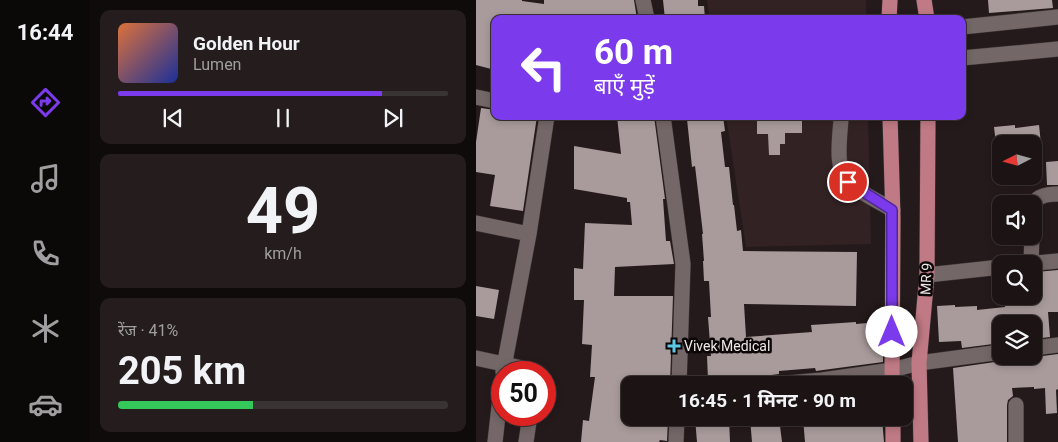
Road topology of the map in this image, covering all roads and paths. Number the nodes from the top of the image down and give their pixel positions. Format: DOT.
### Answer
graph roads {
  1 [pos="643,0"];
  2 [pos="890,0"];
  3 [pos="924,0"];
  4 [pos="646,15"];
  5 [pos="889,15"];
  6 [pos="926,15"];
  7 [pos="1058,17"];
  8 [pos="966,26"];
  9 [pos="1058,49"];
  10 [pos="966,58"];
  11 [pos="476,97"];
  12 [pos="491,100"];
  13 [pos="546,120"];
  14 [pos="664,120"];
  15 [pos="841,120"];
  16 [pos="890,120"];
  17 [pos="928,120"];
  18 [pos="1058,194"];
  19 [pos="1042,197"];
  20 [pos="892,210"];
  21 [pos="476,223"];
  22 [pos="530,234"];
  23 [pos="1058,261"];
  24 [pos="1042,262"];
  25 [pos="992,268"];
  26 [pos="927,275"];
  27 [pos="1058,345"];
  28 [pos="1042,347"];
  29 [pos="992,353"];
  30 [pos="476,358"];
  31 [pos="505,361"];
  32 [pos="491,363"];
  33 [pos="919,363"];
  34 [pos="679,376"];
  35 [pos="892,376"];
  36 [pos="896,376"];
  37 [pos="1016,405"];
  38 [pos="497,426"];
  39 [pos="528,426"];
  40 [pos="677,426"];
  41 [pos="893,426"];
  42 [pos="495,442"];
  43 [pos="526,442"];
  44 [pos="676,442"];
  45 [pos="894,442"];
  46 [pos="921,442"];
  47 [pos="1016,442"];
  1 -- 4 [label="street"];
  2 -- 5 [label="main road"];
  3 -- 6 [label="main road"];
  7 -- 8 [label="street"];
  9 -- 10 [label="street"];
  11 -- 12 [label="street"];
  13 -- 22 [label="street"];
  14 -- 34 [label="street"];
  15 -- 20 [label="street"];
  16 -- 20 [label="main road"];
  17 -- 26 [label="main road, MR 9"];
  18 -- 19 [label="street"];
  20 -- 35 [label="main road"];
  21 -- 22 [label="street"];
  22 -- 31 [label="street"];
  23 -- 24 [label="street"];
  25 -- 26 [label="street"];
  26 -- 33 [label="main road, MR 9"];
  27 -- 28 [label="street"];
  29 -- 33 [label="street"];
  30 -- 32 [label="street"];
  33 -- 36 [label="street"];
  33 -- 46 [label="main road, MR 9"];
  37 -- 47 [label="street"];
  38 -- 42 [label="street"];
  39 -- 43 [label="street"];
  40 -- 44 [label="street"];
  41 -- 45 [label="main road"];
}
